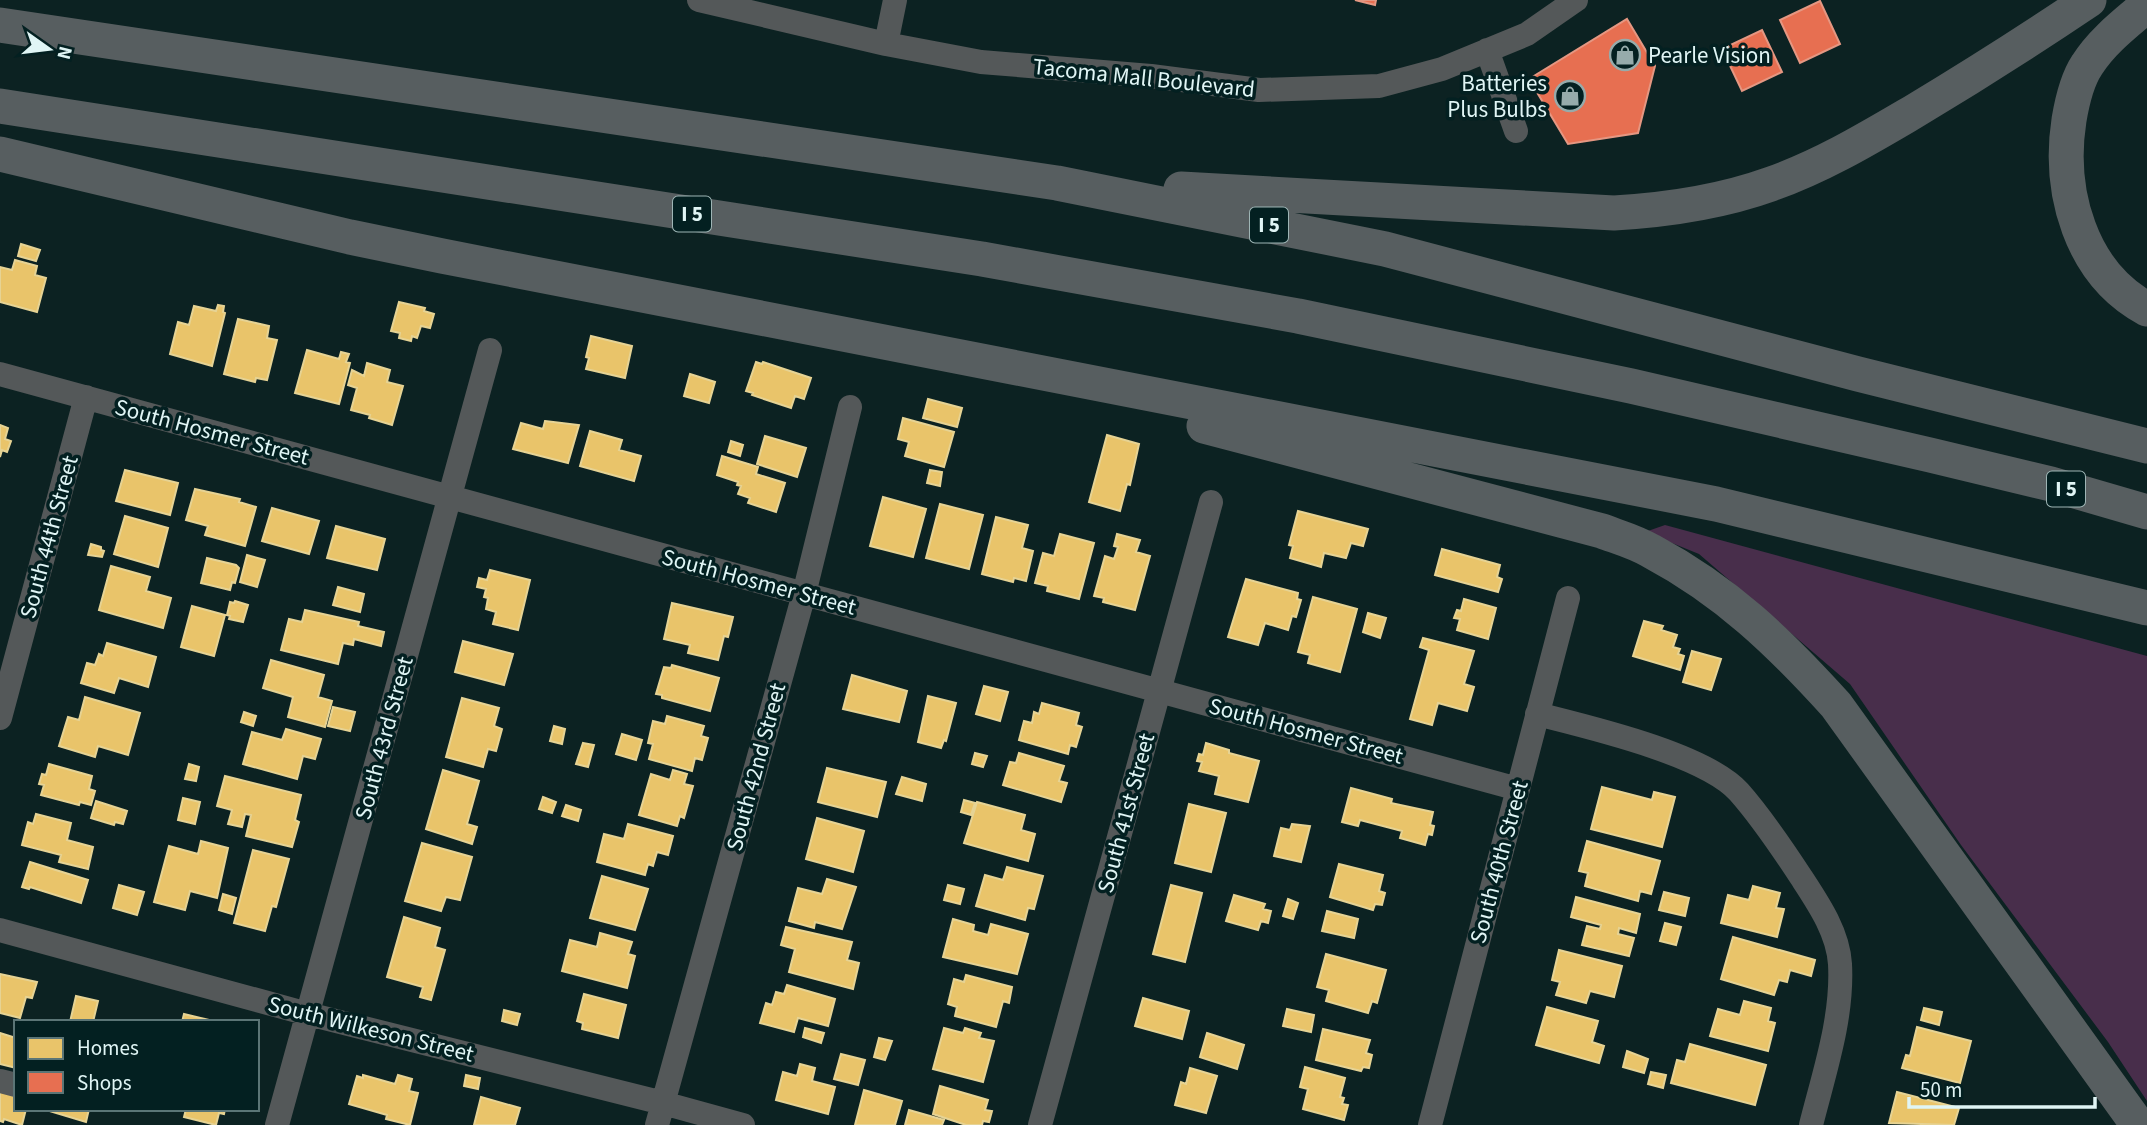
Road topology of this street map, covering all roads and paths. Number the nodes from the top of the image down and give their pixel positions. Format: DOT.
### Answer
graph roads {
  1 [pos="699,0"];
  2 [pos="895,0"];
  3 [pos="1576,0"];
  4 [pos="2089,0"];
  5 [pos="2147,5"];
  6 [pos="0,25"];
  7 [pos="886,44"];
  8 [pos="1487,50"];
  9 [pos="0,106"];
  10 [pos="1516,131"];
  11 [pos="0,154"];
  12 [pos="1058,183"];
  13 [pos="2147,309"];
  14 [pos="848,335"];
  15 [pos="490,350"];
  16 [pos="0,374"];
  17 [pos="86,397"];
  18 [pos="850,407"];
  19 [pos="2147,446"];
  20 [pos="450,497"];
  21 [pos="1211,502"];
  22 [pos="2147,512"];
  23 [pos="2053,584"];
  24 [pos="804,594"];
  25 [pos="1568,598"];
  26 [pos="2147,608"];
  27 [pos="2147,615"];
  28 [pos="1159,691"];
  29 [pos="1538,714"];
  30 [pos="0,718"];
  31 [pos="1518,789"];
  32 [pos="0,930"];
  33 [pos="308,1014"];
  34 [pos="660,1114"];
  35 [pos="277,1125"];
  36 [pos="743,1125"];
  37 [pos="1041,1125"];
  38 [pos="1430,1125"];
  39 [pos="1811,1125"];
  40 [pos="2138,1125"];
  1 -- 7 [label="street, Tacoma Mall Boulevard"];
  2 -- 7 [label="street"];
  3 -- 8 [label="street, Tacoma Mall Boulevard"];
  4 -- 12 [label="highway"];
  5 -- 13 [label="highway"];
  6 -- 12 [label="highway, I 5"];
  7 -- 8 [label="street, Tacoma Mall Boulevard"];
  8 -- 10 [label="street"];
  9 -- 22 [label="highway, I 5"];
  11 -- 14 [label="highway"];
  12 -- 19 [label="highway, I 5"];
  14 -- 23 [label="highway"];
  14 -- 40 [label="highway"];
  15 -- 20 [label="street, South 43rd Street"];
  16 -- 17 [label="street, South Hosmer Street"];
  17 -- 20 [label="street, South Hosmer Street"];
  17 -- 30 [label="street, South 44th Street"];
  18 -- 24 [label="street, South 42nd Street"];
  20 -- 24 [label="street, South Hosmer Street"];
  20 -- 33 [label="street, South 43rd Street"];
  21 -- 28 [label="street, South 41st Street"];
  23 -- 26 [label="highway"];
  23 -- 27 [label="highway"];
  24 -- 28 [label="street, South Hosmer Street"];
  24 -- 34 [label="street, South 42nd Street"];
  25 -- 29 [label="street, South 40th Street"];
  28 -- 31 [label="street, South Hosmer Street"];
  28 -- 37 [label="street, South 41st Street"];
  29 -- 31 [label="street, South 40th Street"];
  29 -- 39 [label="street"];
  31 -- 38 [label="street, South 40th Street"];
  32 -- 33 [label="street, South Wilkeson Street"];
  33 -- 34 [label="street, South Wilkeson Street"];
  33 -- 35 [label="street, South 43rd Street"];
  34 -- 36 [label="street, South Wilkeson Street"];
}
